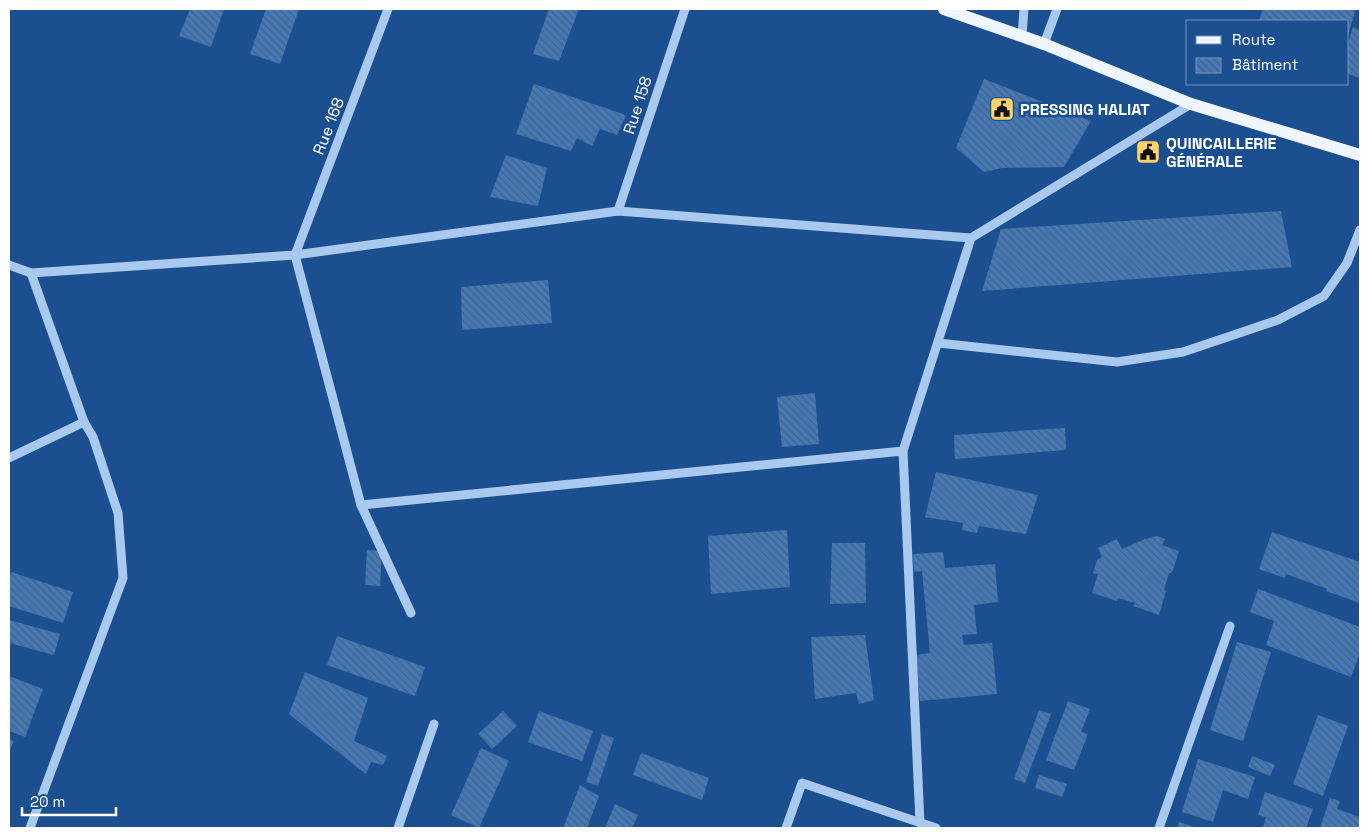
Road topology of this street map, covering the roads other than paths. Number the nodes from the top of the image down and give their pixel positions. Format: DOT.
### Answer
graph roads {
  1 [pos="388,9"];
  2 [pos="685,9"];
  3 [pos="944,9"];
  4 [pos="1024,9"];
  5 [pos="1057,9"];
  6 [pos="1022,36"];
  7 [pos="1044,44"];
  8 [pos="1190,104"];
  9 [pos="1360,155"];
  10 [pos="618,212"];
  11 [pos="1360,230"];
  12 [pos="971,238"];
  13 [pos="295,255"];
  14 [pos="9,265"];
  15 [pos="31,273"];
  16 [pos="938,343"];
  17 [pos="84,422"];
  18 [pos="903,451"];
  19 [pos="9,458"];
  20 [pos="361,505"];
  21 [pos="411,613"];
  22 [pos="1230,626"];
  23 [pos="434,724"];
  24 [pos="920,822"];
  25 [pos="30,828"];
  26 [pos="398,828"];
  27 [pos="786,828"];
  28 [pos="936,828"];
  29 [pos="1159,828"];
  1 -- 13 [label="street, Rue 168"];
  2 -- 10 [label="street, Rue 158"];
  3 -- 6 [label="main road"];
  4 -- 6 [label="street"];
  5 -- 7 [label="street"];
  6 -- 7 [label="main road"];
  7 -- 8 [label="main road"];
  8 -- 9 [label="main road"];
  8 -- 12 [label="street"];
  10 -- 12 [label="street"];
  10 -- 13 [label="street"];
  11 -- 16 [label="street"];
  12 -- 16 [label="street"];
  13 -- 15 [label="street"];
  13 -- 20 [label="street"];
  14 -- 15 [label="street"];
  15 -- 17 [label="street"];
  16 -- 18 [label="street"];
  17 -- 19 [label="street"];
  17 -- 25 [label="street"];
  18 -- 20 [label="street"];
  18 -- 24 [label="street"];
  20 -- 21 [label="street"];
  22 -- 29 [label="street"];
  23 -- 26 [label="street"];
  24 -- 27 [label="street"];
  24 -- 28 [label="street"];
}
